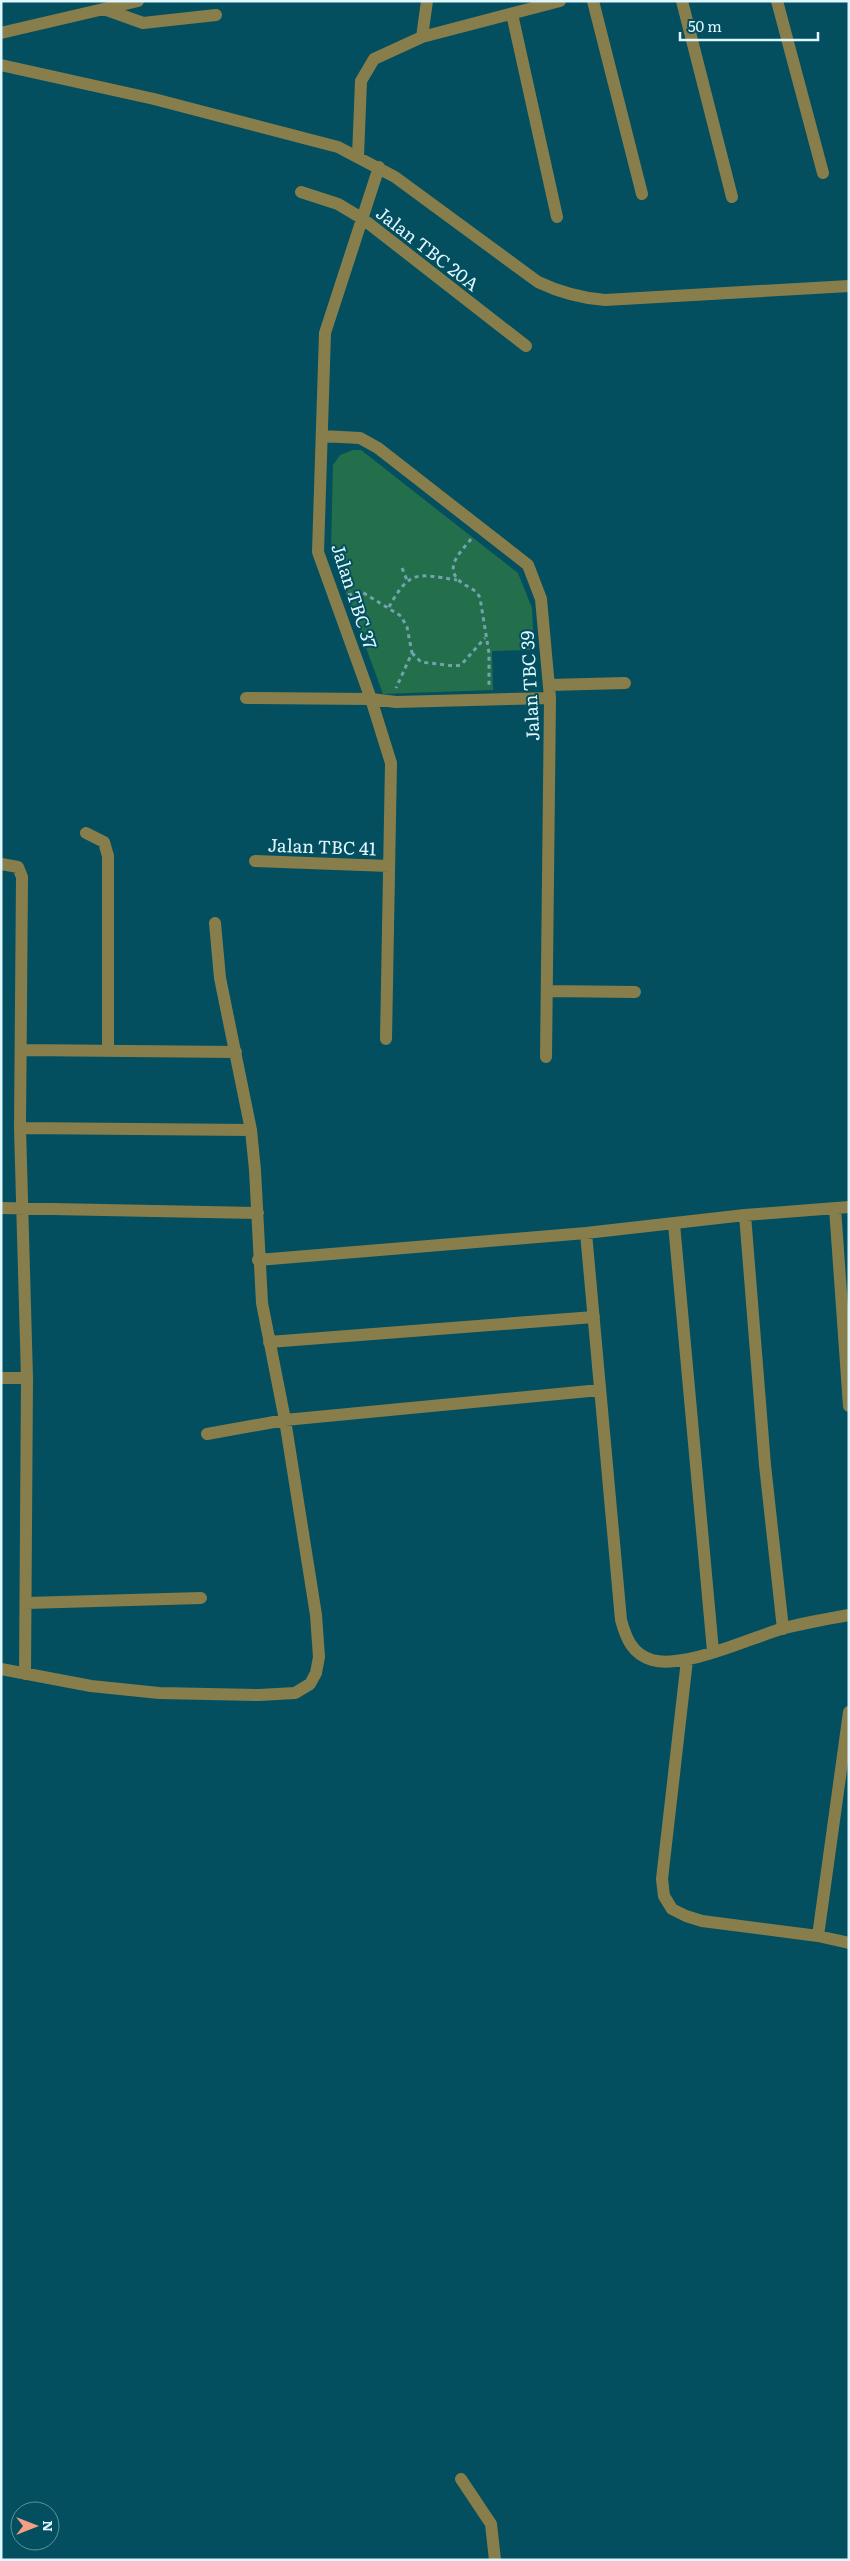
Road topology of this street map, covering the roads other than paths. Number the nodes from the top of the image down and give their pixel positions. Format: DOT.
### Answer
graph roads {
  1 [pos="138,1"];
  2 [pos="428,1"];
  3 [pos="560,1"];
  4 [pos="593,1"];
  5 [pos="682,1"];
  6 [pos="777,1"];
  7 [pos="104,9"];
  8 [pos="512,14"];
  9 [pos="216,15"];
  10 [pos="1,33"];
  11 [pos="422,37"];
  12 [pos="1,65"];
  13 [pos="358,156"];
  14 [pos="379,167"];
  15 [pos="823,173"];
  16 [pos="301,192"];
  17 [pos="642,194"];
  18 [pos="732,197"];
  19 [pos="557,217"];
  20 [pos="363,219"];
  21 [pos="849,286"];
  22 [pos="526,346"];
  23 [pos="322,436"];
  24 [pos="625,684"];
  25 [pos="549,691"];
  26 [pos="246,698"];
  27 [pos="371,699"];
  28 [pos="86,833"];
  29 [pos="255,861"];
  30 [pos="1,864"];
  31 [pos="388,866"];
  32 [pos="215,923"];
  33 [pos="548,991"];
  34 [pos="635,992"];
  35 [pos="386,1039"];
  36 [pos="21,1050"];
  37 [pos="108,1051"];
  38 [pos="236,1052"];
  39 [pos="546,1057"];
  40 [pos="20,1128"];
  41 [pos="251,1130"];
  42 [pos="849,1207"];
  43 [pos="1,1208"];
  44 [pos="23,1208"];
  45 [pos="835,1208"];
  46 [pos="258,1213"];
  47 [pos="745,1215"];
  48 [pos="674,1224"];
  49 [pos="586,1233"];
  50 [pos="258,1260"];
  51 [pos="594,1317"];
  52 [pos="269,1342"];
  53 [pos="1,1378"];
  54 [pos="28,1378"];
  55 [pos="600,1390"];
  56 [pos="849,1406"];
  57 [pos="285,1420"];
  58 [pos="207,1434"];
  59 [pos="201,1598"];
  60 [pos="26,1603"];
  61 [pos="849,1615"];
  62 [pos="784,1629"];
  63 [pos="713,1651"];
  64 [pos="687,1660"];
  65 [pos="1,1669"];
  66 [pos="25,1674"];
  67 [pos="849,1712"];
  68 [pos="818,1936"];
  69 [pos="849,1943"];
  70 [pos="461,2478"];
  71 [pos="495,2560"];
  1 -- 7 [label="street"];
  2 -- 11 [label="street"];
  3 -- 8 [label="street"];
  4 -- 17 [label="street"];
  5 -- 18 [label="street"];
  6 -- 15 [label="street"];
  7 -- 9 [label="street"];
  7 -- 10 [label="street"];
  8 -- 11 [label="street"];
  8 -- 19 [label="street"];
  11 -- 13 [label="street"];
  12 -- 13 [label="street"];
  13 -- 14 [label="street"];
  14 -- 20 [label="street, Jalan TBC 37"];
  14 -- 21 [label="street"];
  16 -- 20 [label="street, Jalan TBC 20A"];
  20 -- 22 [label="street, Jalan TBC 20A"];
  20 -- 23 [label="street, Jalan TBC 37"];
  23 -- 25 [label="street, Jalan TBC 39"];
  23 -- 27 [label="street, Jalan TBC 37"];
  24 -- 25 [label="street"];
  25 -- 27 [label="street"];
  25 -- 33 [label="street, Jalan TBC 39"];
  26 -- 27 [label="street"];
  27 -- 31 [label="street, Jalan TBC 37"];
  28 -- 37 [label="street"];
  29 -- 31 [label="street, Jalan TBC 41"];
  30 -- 36 [label="street"];
  31 -- 35 [label="street, Jalan TBC 37"];
  32 -- 38 [label="street"];
  33 -- 34 [label="street"];
  33 -- 39 [label="street, Jalan TBC 39"];
  36 -- 37 [label="street"];
  36 -- 40 [label="street"];
  37 -- 38 [label="street"];
  38 -- 41 [label="street"];
  40 -- 41 [label="street"];
  40 -- 44 [label="street"];
  41 -- 46 [label="street"];
  42 -- 45 [label="street"];
  43 -- 44 [label="street"];
  44 -- 46 [label="street"];
  44 -- 54 [label="street"];
  45 -- 47 [label="street"];
  45 -- 56 [label="street"];
  46 -- 50 [label="street"];
  47 -- 48 [label="street"];
  47 -- 62 [label="street"];
  48 -- 49 [label="street"];
  48 -- 63 [label="street"];
  49 -- 50 [label="street"];
  49 -- 51 [label="street"];
  50 -- 52 [label="street"];
  51 -- 52 [label="street"];
  51 -- 55 [label="street"];
  52 -- 57 [label="street"];
  53 -- 54 [label="street"];
  54 -- 60 [label="street"];
  55 -- 57 [label="street"];
  55 -- 64 [label="street"];
  57 -- 58 [label="street"];
  57 -- 66 [label="street"];
  59 -- 60 [label="street"];
  60 -- 66 [label="street"];
  61 -- 62 [label="street"];
  62 -- 63 [label="street"];
  63 -- 64 [label="street"];
  64 -- 68 [label="street"];
  65 -- 66 [label="street"];
  67 -- 68 [label="street"];
  68 -- 69 [label="street"];
  70 -- 71 [label="street"];
}
